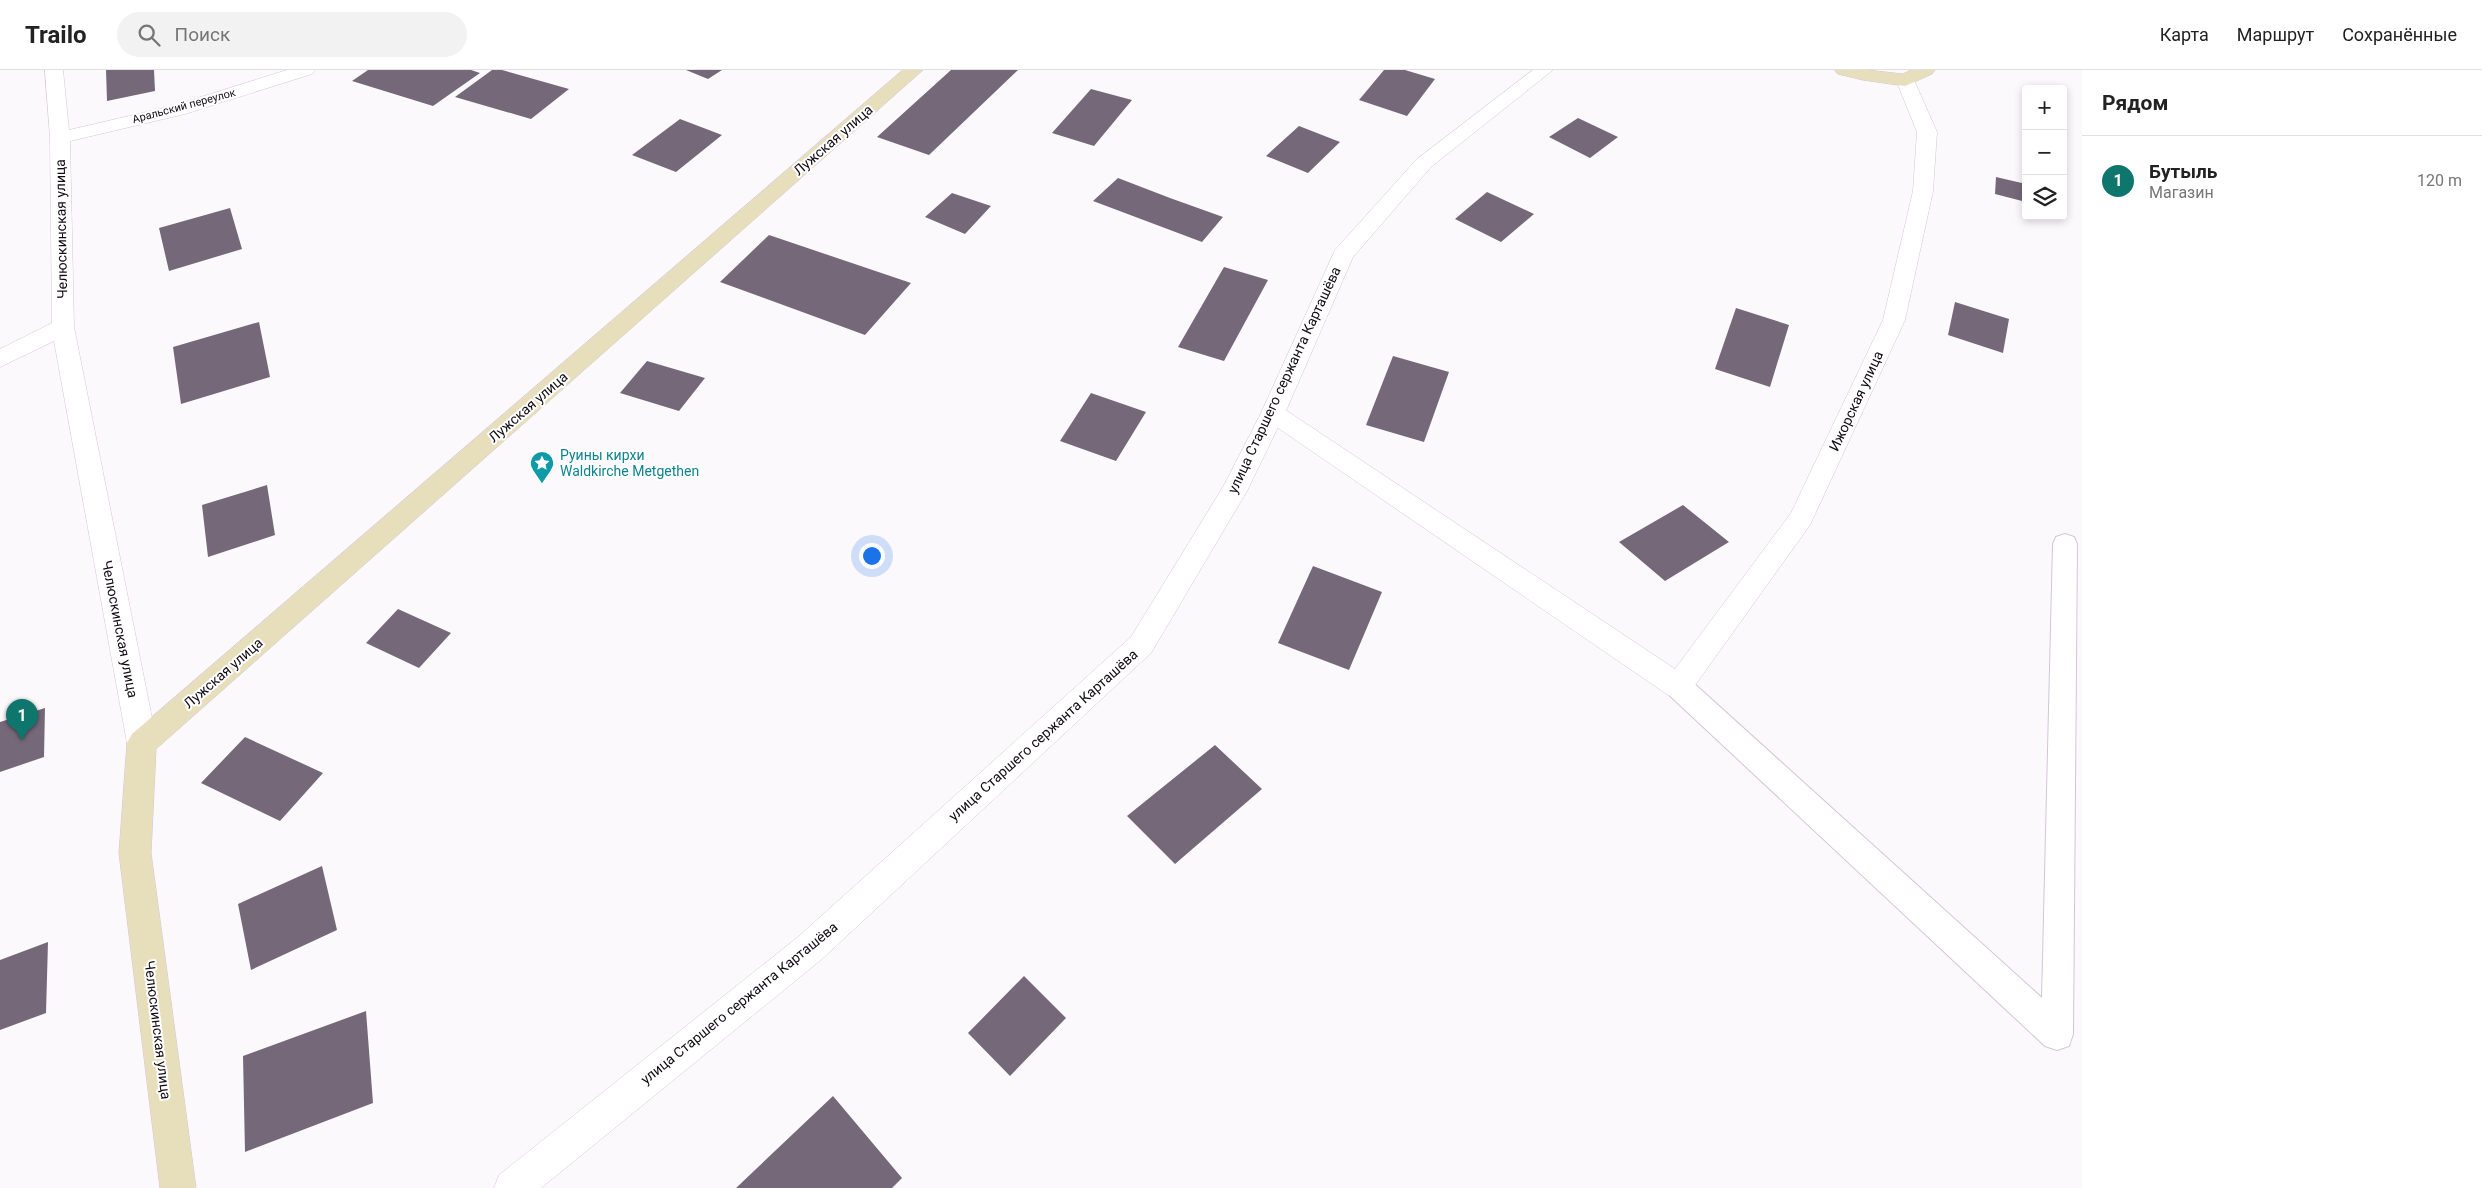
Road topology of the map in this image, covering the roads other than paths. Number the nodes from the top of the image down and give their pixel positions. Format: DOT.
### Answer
graph roads {
  1 [pos="54,70"];
  2 [pos="306,70"];
  3 [pos="914,70"];
  4 [pos="1544,70"];
  5 [pos="1844,70"];
  6 [pos="1926,70"];
  7 [pos="1905,80"];
  8 [pos="60,138"];
  9 [pos="63,327"];
  10 [pos="0,359"];
  11 [pos="1272,413"];
  12 [pos="2065,544"];
  13 [pos="1678,686"];
  14 [pos="142,743"];
  15 [pos="178,1188"];
  16 [pos="512,1188"];
  1 -- 8 [label="street, Челюскинская улица"];
  2 -- 8 [label="street, Аральский переулок"];
  3 -- 14 [label="main road, Лужская улица"];
  4 -- 11 [label="street, улица Старшего сержанта Карташёва"];
  5 -- 7 [label="main road"];
  6 -- 7 [label="main road"];
  7 -- 13 [label="street, Ижорская улица"];
  8 -- 9 [label="street, Челюскинская улица"];
  9 -- 10 [label="street"];
  9 -- 14 [label="street, Челюскинская улица"];
  11 -- 13 [label="street"];
  11 -- 16 [label="street, улица Старшего сержанта Карташёва"];
  12 -- 13 [label="lane"];
  14 -- 15 [label="main road, Челюскинская улица"];
}
